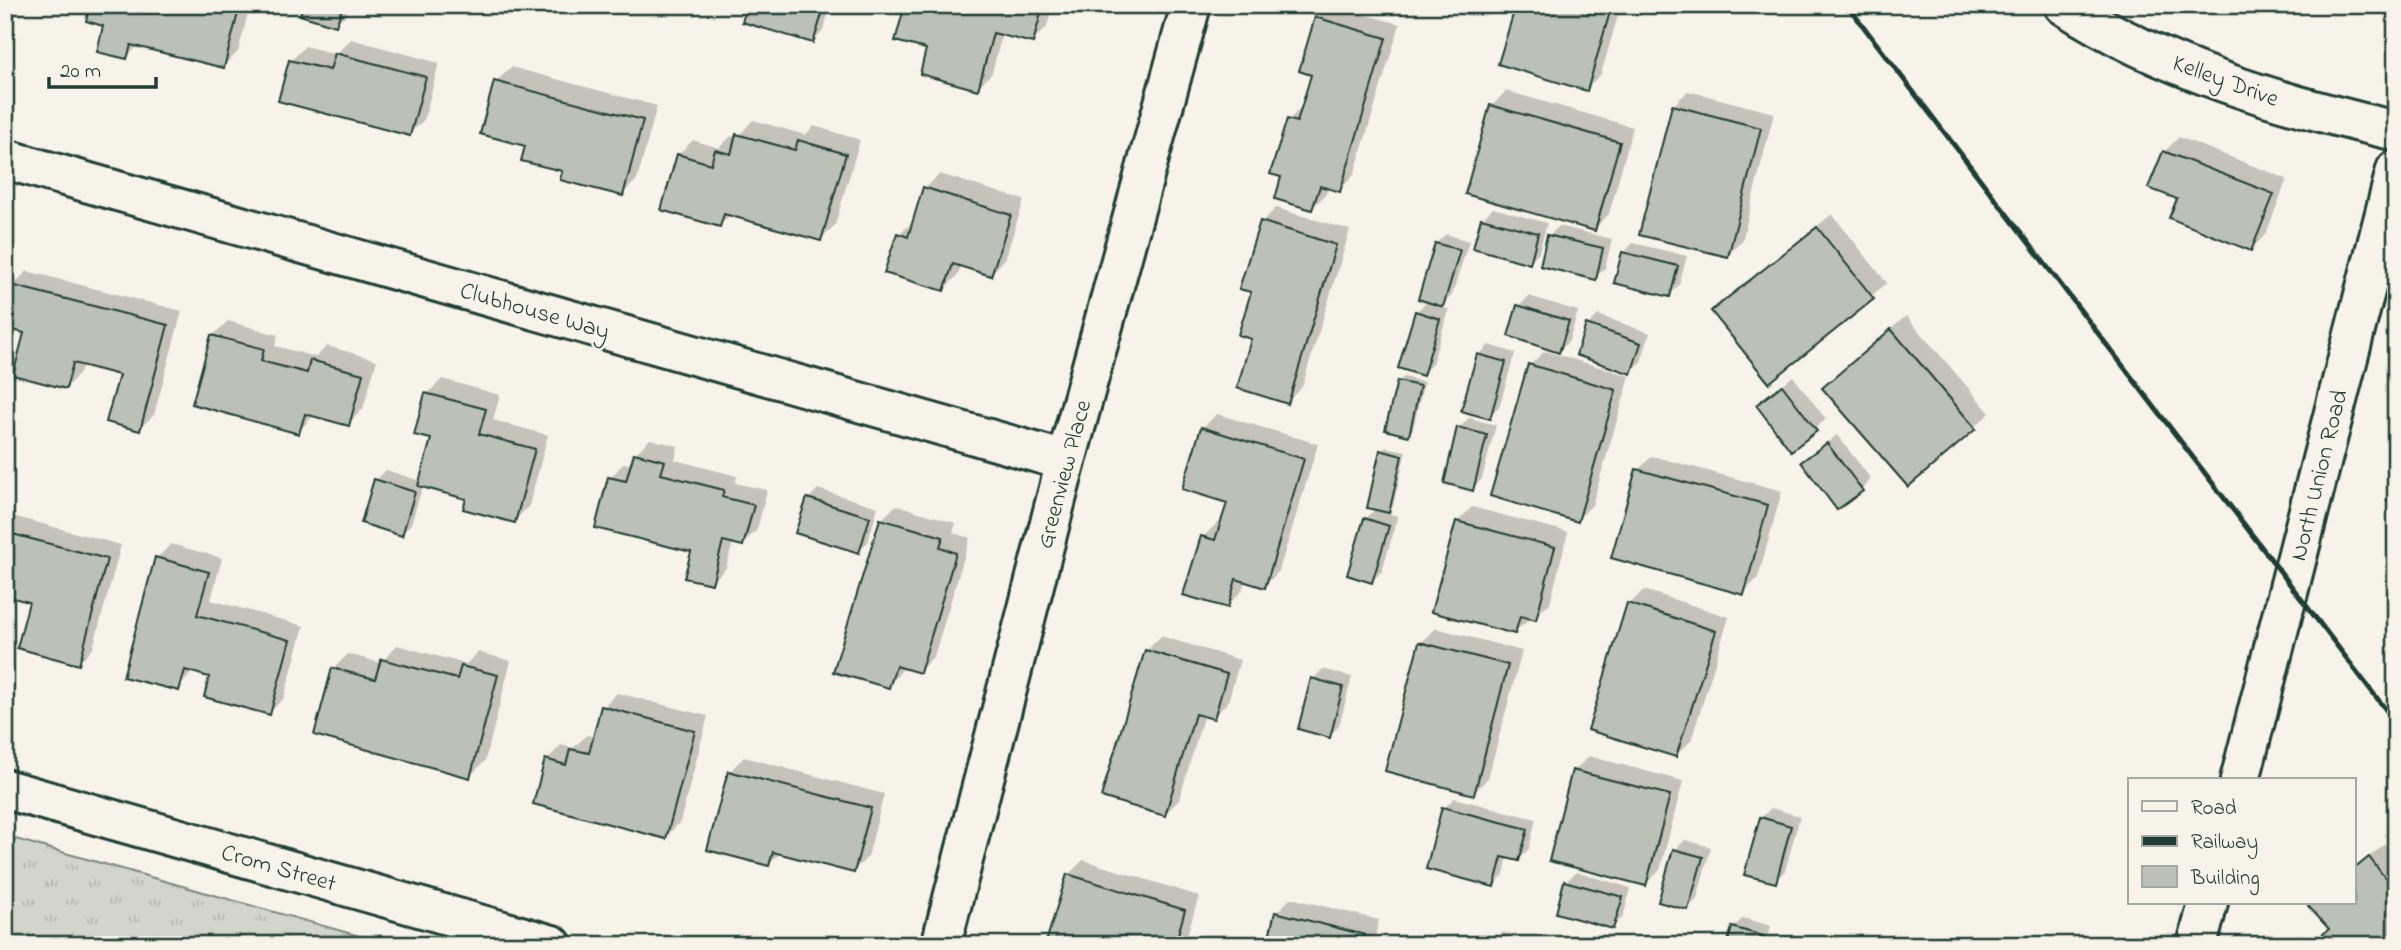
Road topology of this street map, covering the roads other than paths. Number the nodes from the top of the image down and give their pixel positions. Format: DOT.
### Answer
graph roads {
  1 [pos="1191,5"];
  2 [pos="2064,5"];
  3 [pos="2396,131"];
  4 [pos="5,159"];
  5 [pos="2396,170"];
  6 [pos="1066,461"];
  7 [pos="2240,778"];
  8 [pos="5,789"];
  9 [pos="2208,904"];
  10 [pos="552,945"];
  11 [pos="941,945"];
  12 [pos="2197,945"];
  1 -- 6 [label="street, Greenview Place"];
  2 -- 3 [label="street, Kelley Drive"];
  4 -- 6 [label="street, Clubhouse Way"];
  5 -- 7 [label="street, North Union Road"];
  6 -- 11 [label="street, Greenview Place"];
  8 -- 10 [label="street, Crom Street"];
  9 -- 12 [label="street"];
}
